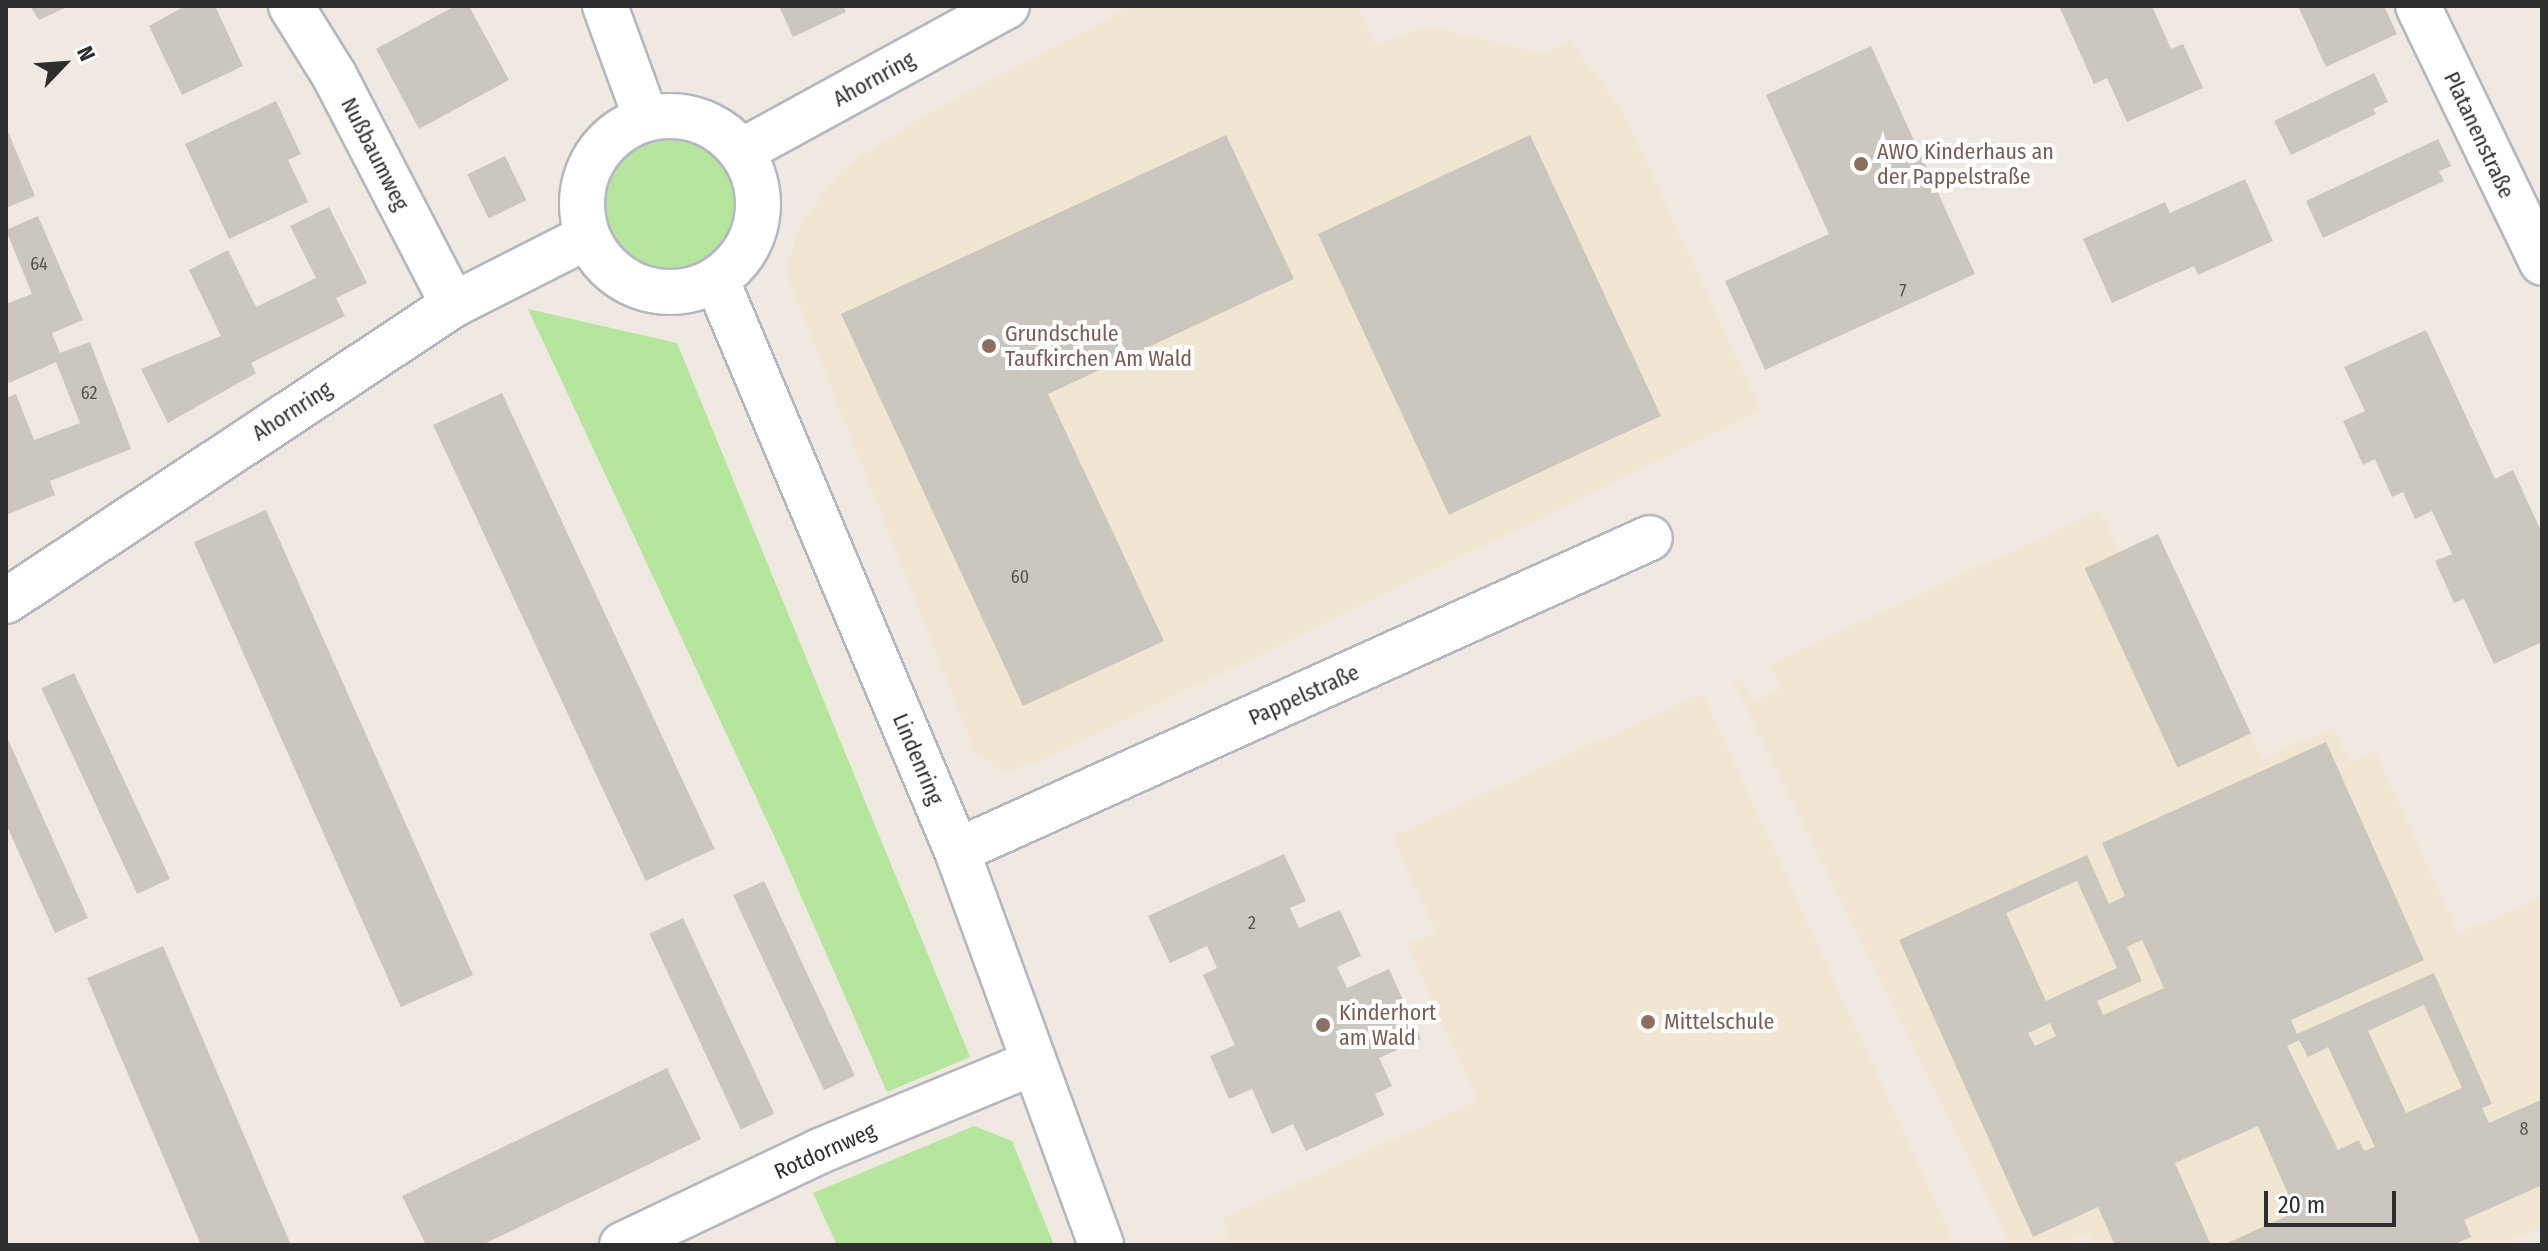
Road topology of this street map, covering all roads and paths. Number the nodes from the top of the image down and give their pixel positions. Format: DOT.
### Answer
graph roads {
  1 [pos="291,6"];
  2 [pos="605,6"];
  3 [pos="1007,6"];
  4 [pos="2418,6"];
  5 [pos="950,20"];
  6 [pos="646,118"];
  7 [pos="742,151"];
  8 [pos="587,237"];
  9 [pos="2542,263"];
  10 [pos="717,281"];
  11 [pos="453,305"];
  12 [pos="1650,538"];
  13 [pos="6,601"];
  14 [pos="957,851"];
  15 [pos="1032,1063"];
  16 [pos="622,1245"];
  17 [pos="1101,1245"];
  1 -- 11 [label="street, Nußbaumweg"];
  2 -- 6 [label="street"];
  3 -- 5 [label="street, Ahornring"];
  4 -- 9 [label="street, Platanenstraße"];
  5 -- 7 [label="street, Ahornring"];
  6 -- 7 [label="street"];
  6 -- 8 [label="street"];
  7 -- 10 [label="street"];
  8 -- 10 [label="street"];
  8 -- 11 [label="street, Ahornring"];
  10 -- 14 [label="street, Lindenring"];
  11 -- 13 [label="street, Ahornring"];
  12 -- 14 [label="street, Pappelstraße"];
  14 -- 15 [label="street, Lindenring"];
  15 -- 16 [label="street, Rotdornweg"];
  15 -- 17 [label="street, Lindenring"];
}
